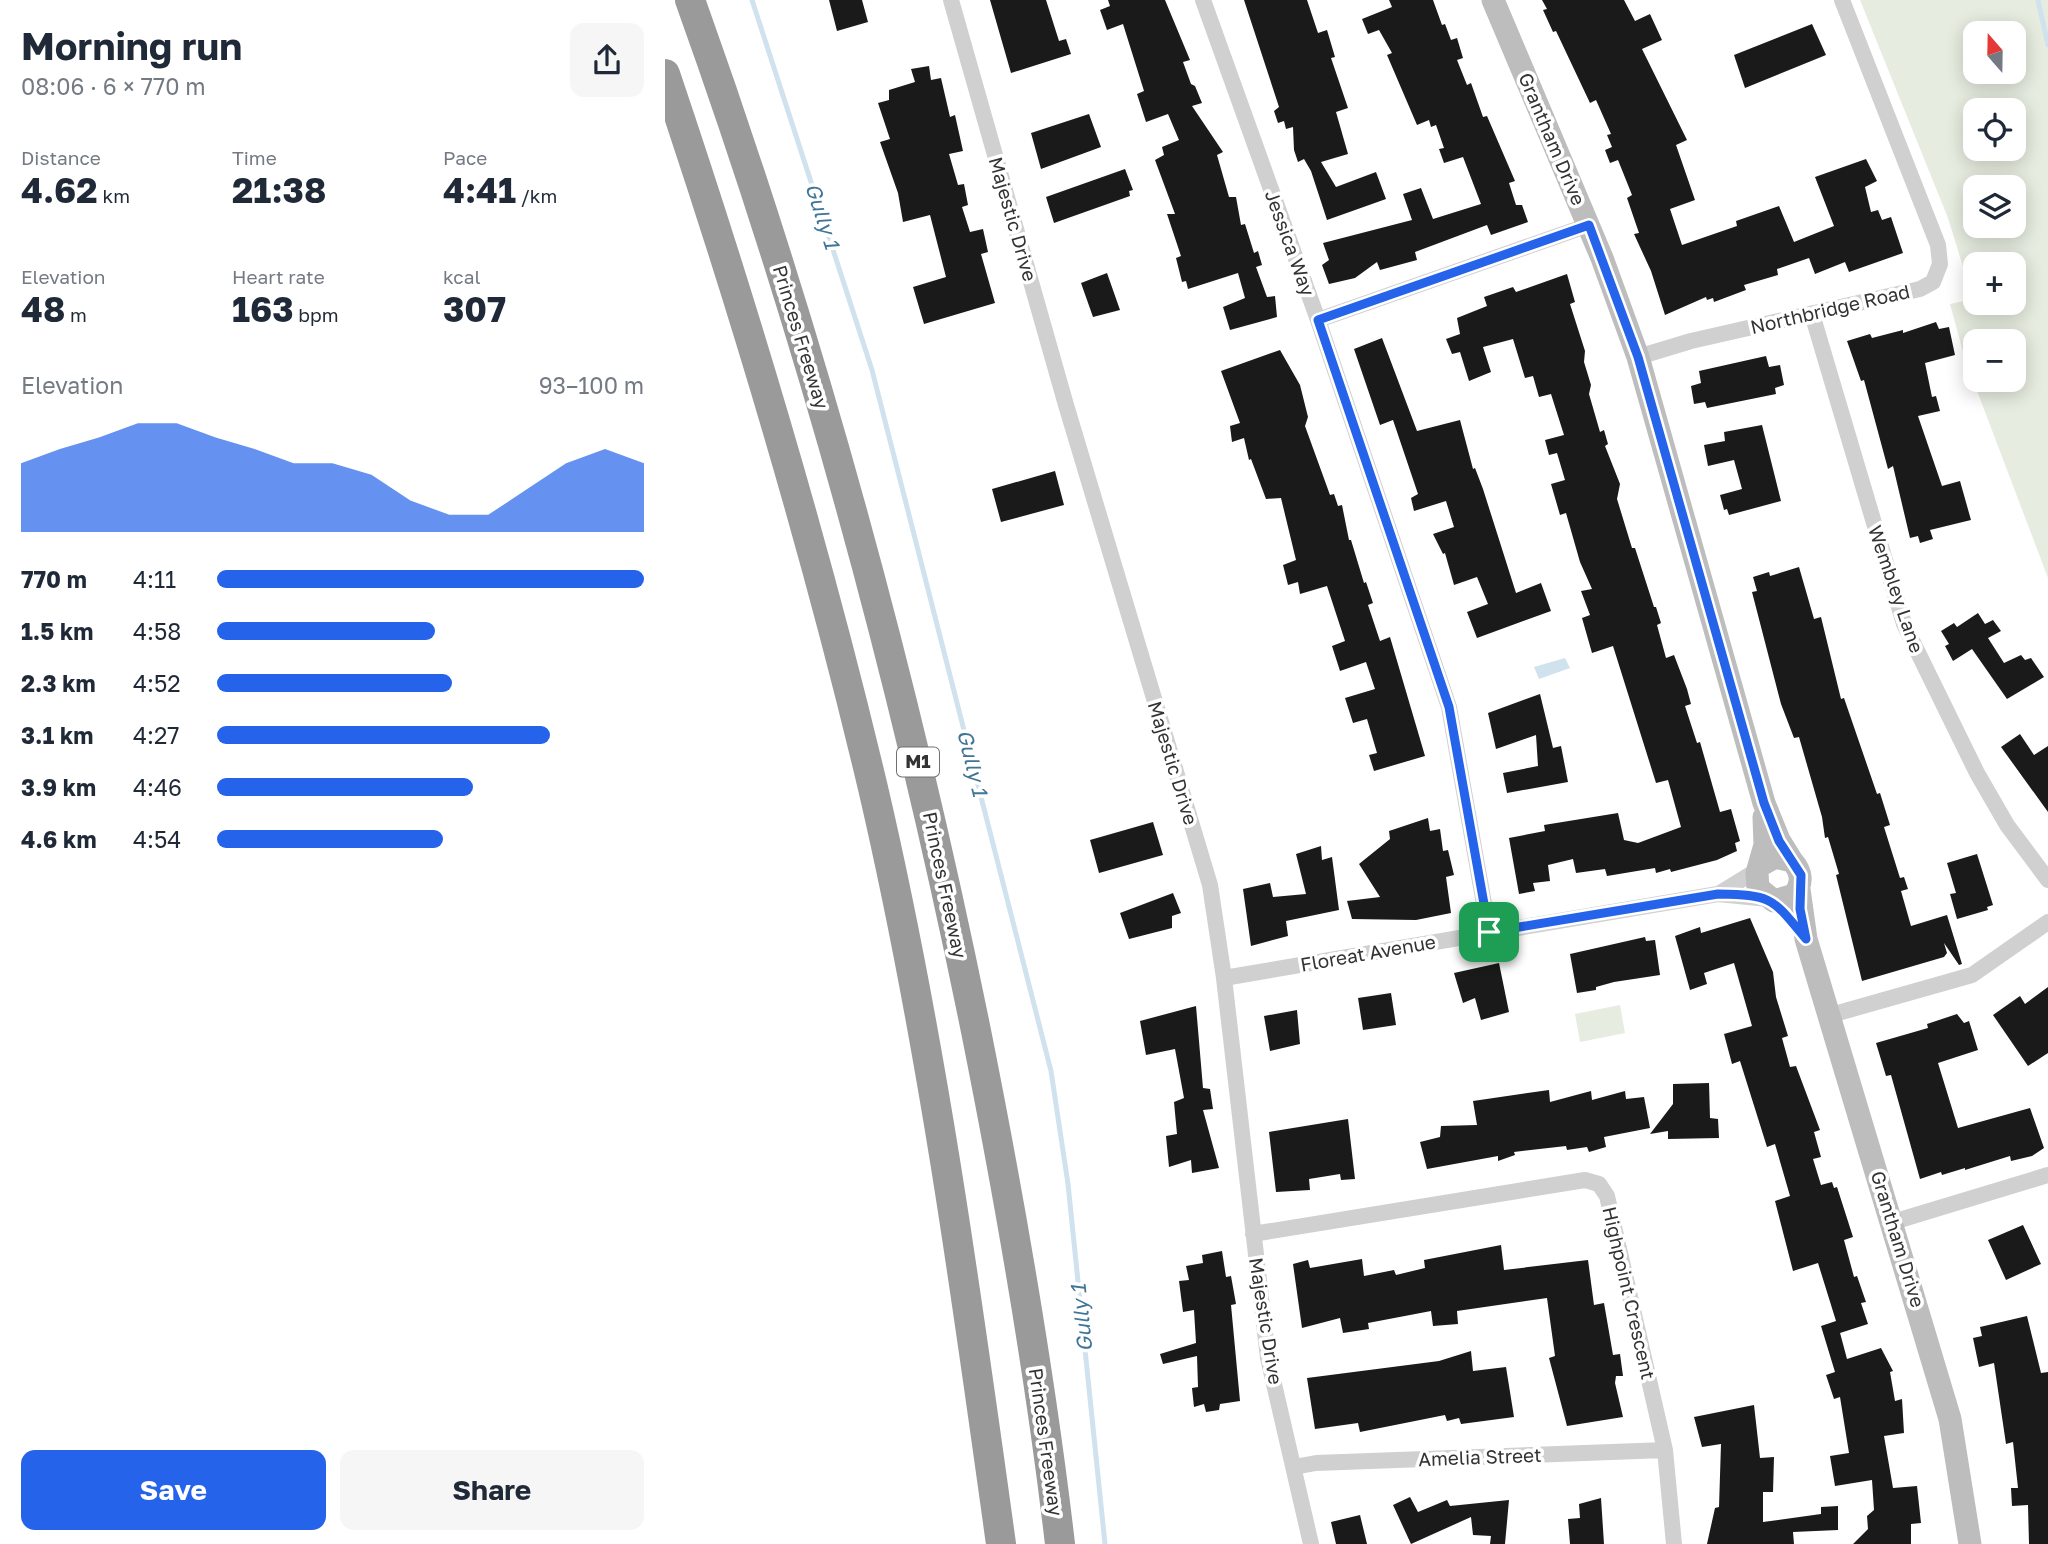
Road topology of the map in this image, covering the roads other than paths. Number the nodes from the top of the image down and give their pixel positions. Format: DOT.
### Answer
graph roads {
  1 [pos="690,0"];
  2 [pos="951,0"];
  3 [pos="1203,0"];
  4 [pos="1493,0"];
  5 [pos="1842,0"];
  6 [pos="665,74"];
  7 [pos="1589,225"];
  8 [pos="1812,314"];
  9 [pos="1318,320"];
  10 [pos="1638,357"];
  11 [pos="1764,803"];
  12 [pos="1792,861"];
  13 [pos="1760,867"];
  14 [pos="2048,880"];
  15 [pos="1799,889"];
  16 [pos="1718,894"];
  17 [pos="1771,900"];
  18 [pos="2048,922"];
  19 [pos="1489,932"];
  20 [pos="1806,939"];
  21 [pos="1224,978"];
  22 [pos="1831,1015"];
  23 [pos="2048,1175"];
  24 [pos="1893,1222"];
  25 [pos="1253,1234"];
  26 [pos="1665,1450"];
  27 [pos="1294,1467"];
  28 [pos="1001,1544"];
  29 [pos="1060,1544"];
  30 [pos="1311,1544"];
  31 [pos="1674,1544"];
  32 [pos="1970,1544"];
  1 -- 29 [label="highway, Princes Freeway / M1"];
  2 -- 21 [label="street, Majestic Drive"];
  3 -- 9 [label="street, Jessica Way"];
  4 -- 7 [label="street, Grantham Drive"];
  5 -- 8 [label="street, Northbridge Road"];
  6 -- 28 [label="highway, M1"];
  7 -- 9 [label="street"];
  7 -- 10 [label="street, Grantham Drive"];
  8 -- 10 [label="street, Northbridge Road"];
  8 -- 14 [label="street, Wembley Lane"];
  9 -- 19 [label="street, Jessica Way"];
  10 -- 11 [label="street, Grantham Drive"];
  11 -- 12 [label="street, Grantham Drive"];
  11 -- 13 [label="street, Grantham Drive"];
  12 -- 13 [label="street"];
  12 -- 15 [label="street, Grantham Drive"];
  13 -- 16 [label="street, Floreat Avenue"];
  13 -- 17 [label="street, Grantham Drive"];
  15 -- 17 [label="street"];
  15 -- 20 [label="street, Grantham Drive"];
  16 -- 17 [label="street, Floreat Avenue"];
  16 -- 19 [label="street, Floreat Avenue"];
  17 -- 20 [label="street, Grantham Drive"];
  18 -- 22 [label="street"];
  19 -- 21 [label="street, Floreat Avenue"];
  20 -- 22 [label="street, Grantham Drive"];
  21 -- 25 [label="street, Majestic Drive"];
  22 -- 24 [label="street, Grantham Drive"];
  23 -- 24 [label="street"];
  24 -- 32 [label="street, Grantham Drive"];
  25 -- 26 [label="street, Highpoint Crescent"];
  25 -- 27 [label="street, Majestic Drive"];
  26 -- 27 [label="street, Amelia Street"];
  26 -- 31 [label="street, Highpoint Crescent"];
  27 -- 30 [label="street, Majestic Drive"];
}
